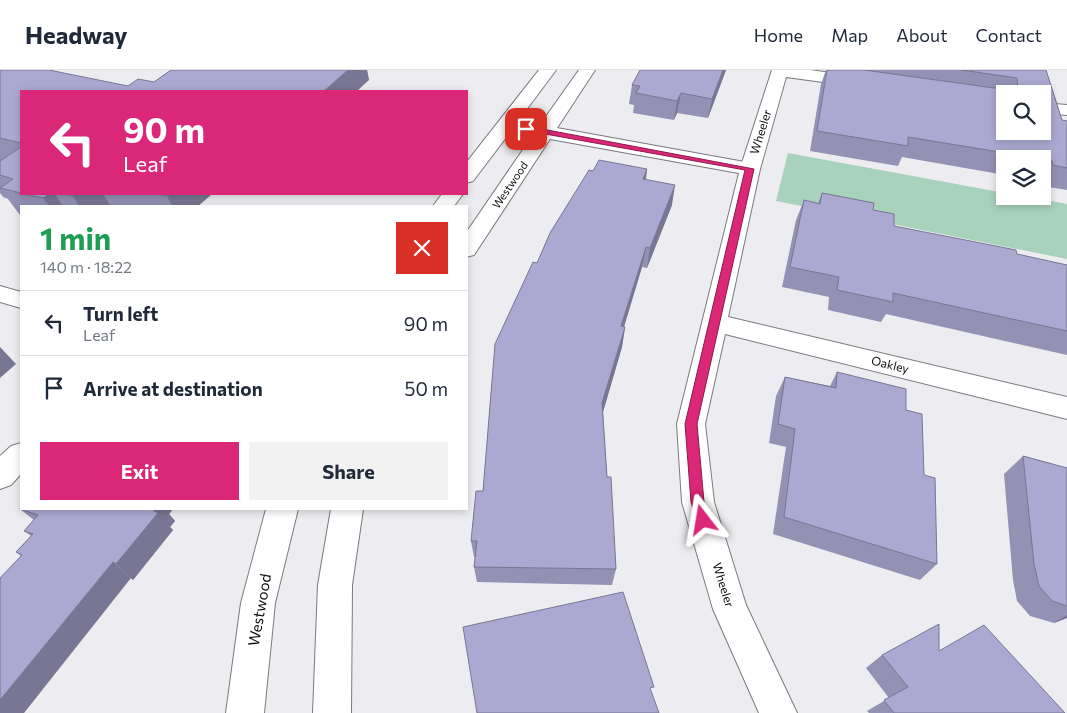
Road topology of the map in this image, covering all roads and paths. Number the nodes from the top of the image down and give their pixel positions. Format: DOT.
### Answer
graph roads {
  1 [pos="548,70"];
  2 [pos="587,70"];
  3 [pos="780,70"];
  4 [pos="878,85"];
  5 [pos="1051,109"];
  6 [pos="1067,110"];
  7 [pos="506,125"];
  8 [pos="545,132"];
  9 [pos="750,169"];
  10 [pos="468,174"];
  11 [pos="468,247"];
  12 [pos="0,294"];
  13 [pos="20,300"];
  14 [pos="713,322"];
  15 [pos="1067,408"];
  16 [pos="20,456"];
  17 [pos="0,476"];
  18 [pos="282,510"];
  19 [pos="347,510"];
  20 [pos="245,713"];
  21 [pos="332,713"];
  22 [pos="778,713"];
  1 -- 7 [label="street"];
  2 -- 8 [label="street, Westwood"];
  3 -- 4 [label="street"];
  3 -- 9 [label="street, Wheeler"];
  5 -- 6 [label="street"];
  7 -- 8 [label="street"];
  7 -- 10 [label="street"];
  8 -- 9 [label="street"];
  8 -- 11 [label="street, Westwood"];
  9 -- 14 [label="street, Wheeler"];
  12 -- 13 [label="street"];
  14 -- 15 [label="street, Oakley"];
  14 -- 22 [label="street, Wheeler"];
  16 -- 17 [label="street"];
  18 -- 20 [label="street, Westwood"];
  19 -- 21 [label="street"];
}
